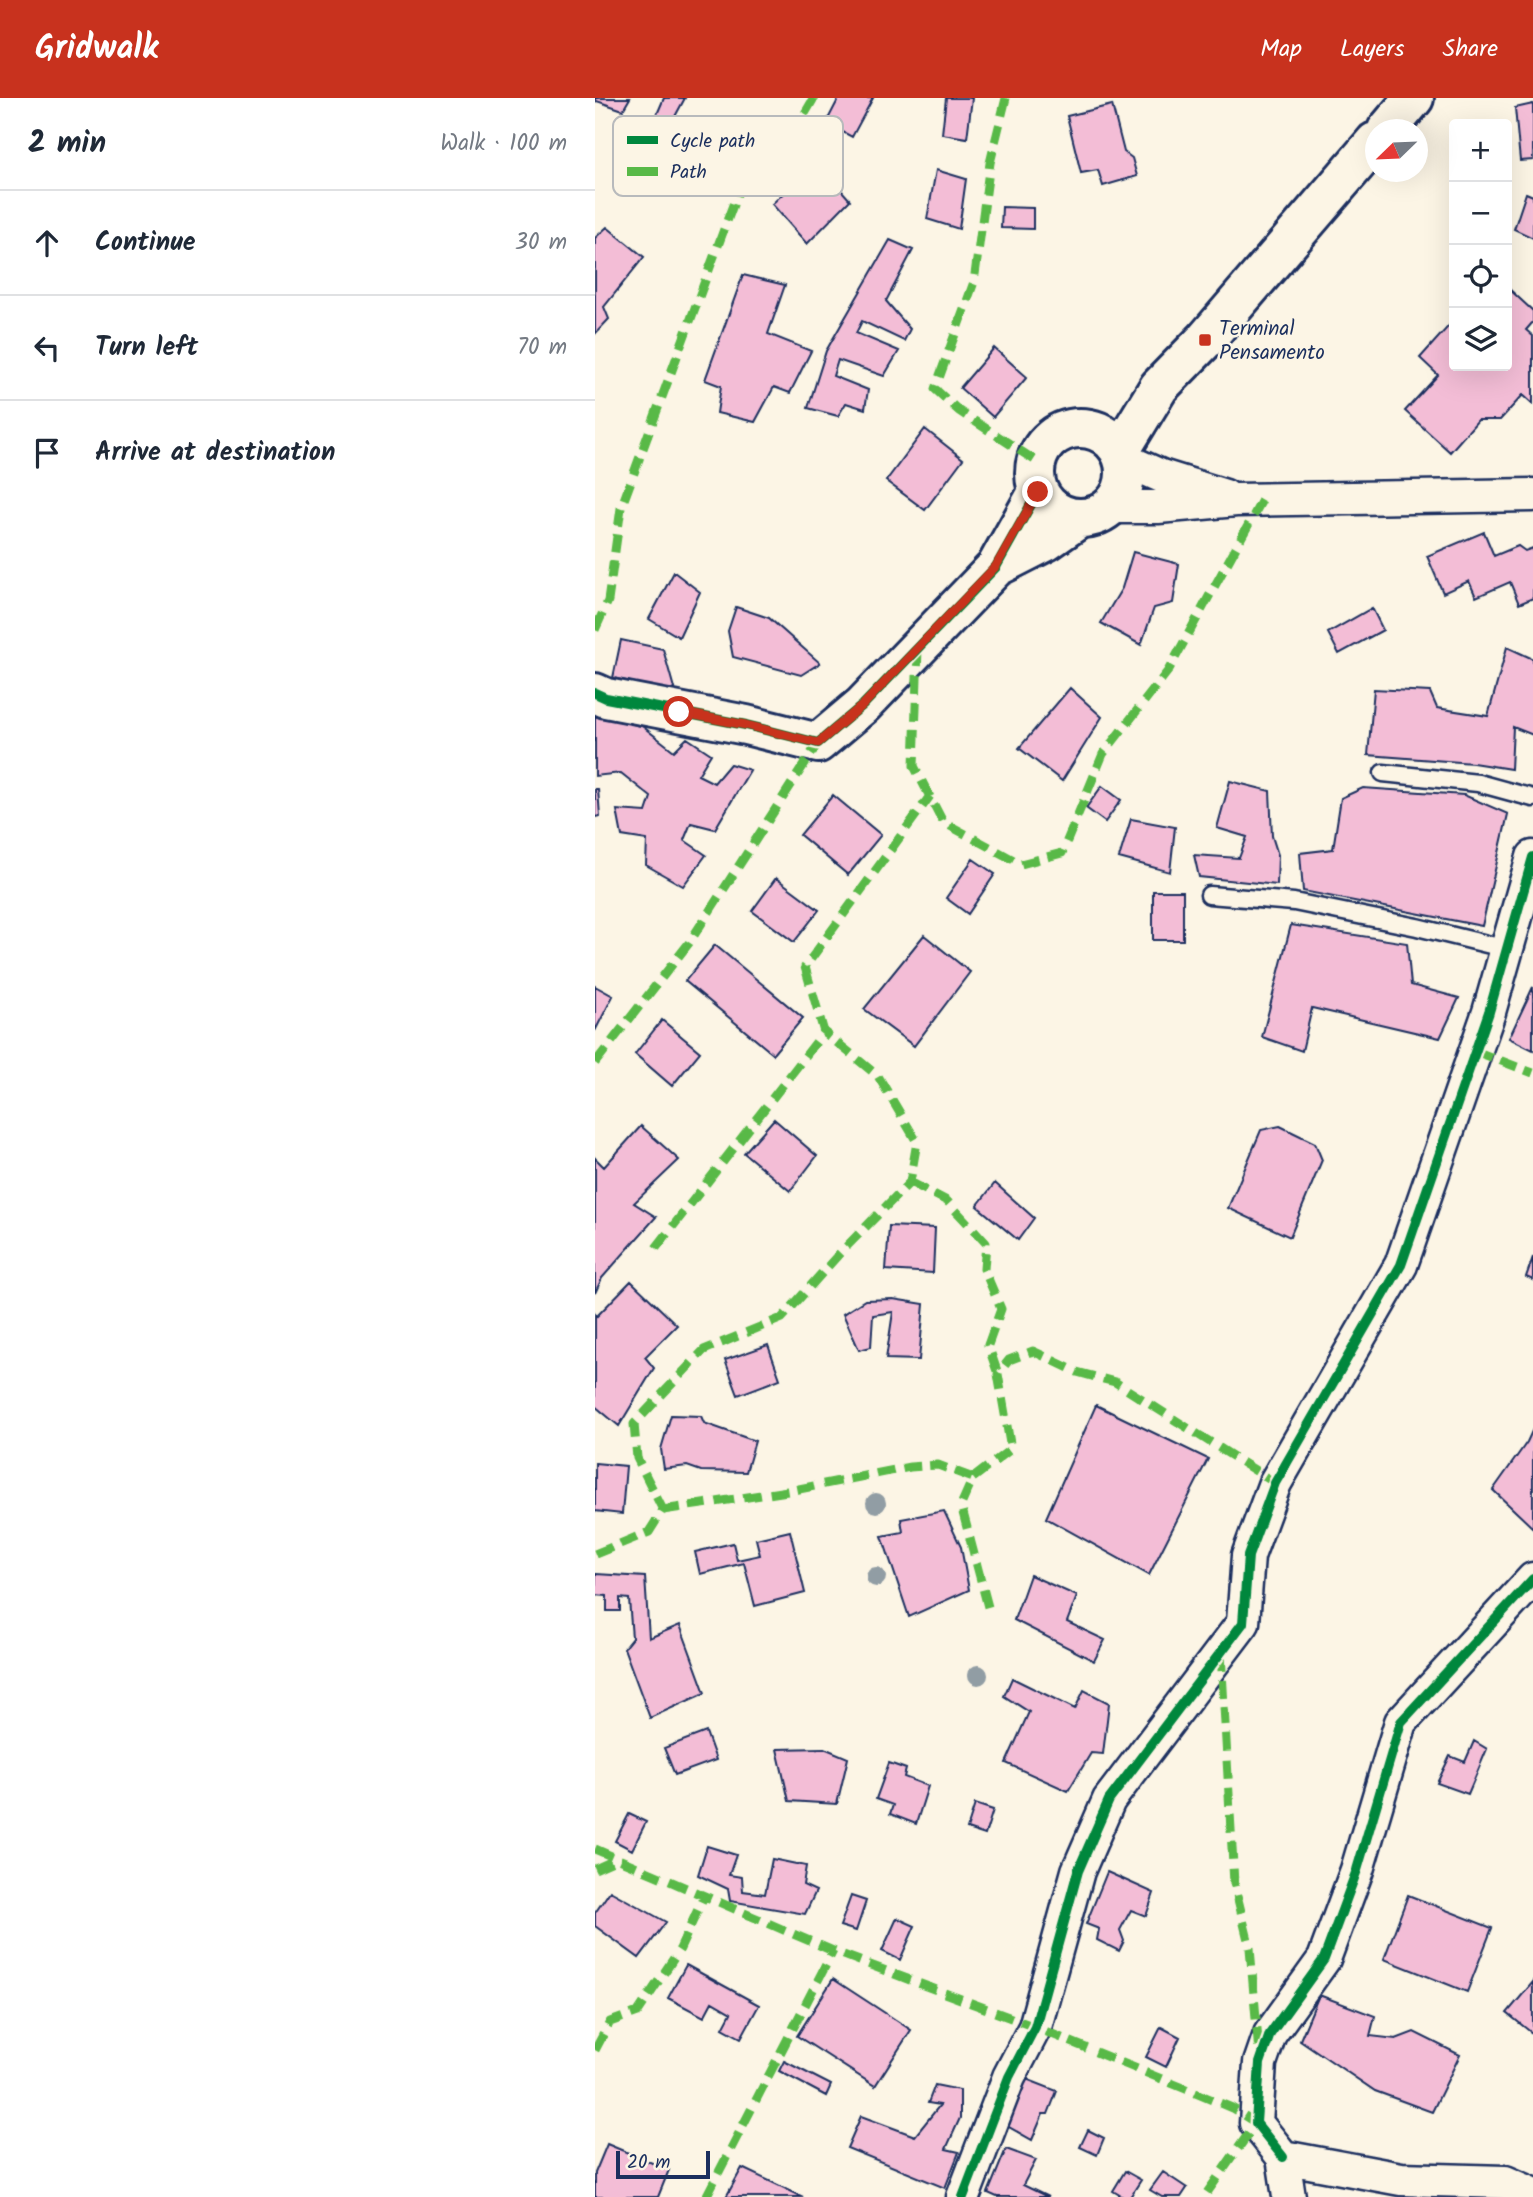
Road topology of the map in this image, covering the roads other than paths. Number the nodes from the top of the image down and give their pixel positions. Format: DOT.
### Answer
graph roads {
  1 [pos="1414,98"];
  2 [pos="1396,119"];
  3 [pos="1365,154"];
  4 [pos="1159,387"];
  5 [pos="1067,429"];
  6 [pos="1121,455"];
  7 [pos="1038,492"];
  8 [pos="1533,495"];
  9 [pos="1236,500"];
  10 [pos="1095,512"];
  11 [pos="996,566"];
  12 [pos="595,693"];
  13 [pos="1383,773"];
  14 [pos="1533,798"];
  15 [pos="1533,857"];
  16 [pos="1209,895"];
  17 [pos="1518,932"];
  18 [pos="1533,1579"];
  19 [pos="1283,2157"];
  20 [pos="1533,2194"];
  21 [pos="963,2197"];
  22 [pos="1289,2197"];
  1 -- 2 [label="street"];
  3 -- 4 [label="street"];
  4 -- 5 [label="street"];
  4 -- 6 [label="street"];
  5 -- 6 [label="street"];
  5 -- 7 [label="street"];
  6 -- 9 [label="street"];
  6 -- 10 [label="street"];
  7 -- 10 [label="street"];
  7 -- 11 [label="street"];
  8 -- 9 [label="street"];
  9 -- 10 [label="street"];
  10 -- 11 [label="street"];
  11 -- 12 [label="street"];
  13 -- 14 [label="lane"];
  15 -- 17 [label="street"];
  16 -- 17 [label="lane"];
  17 -- 21 [label="street"];
  18 -- 19 [label="street"];
  19 -- 20 [label="street"];
  19 -- 22 [label="street"];
}
